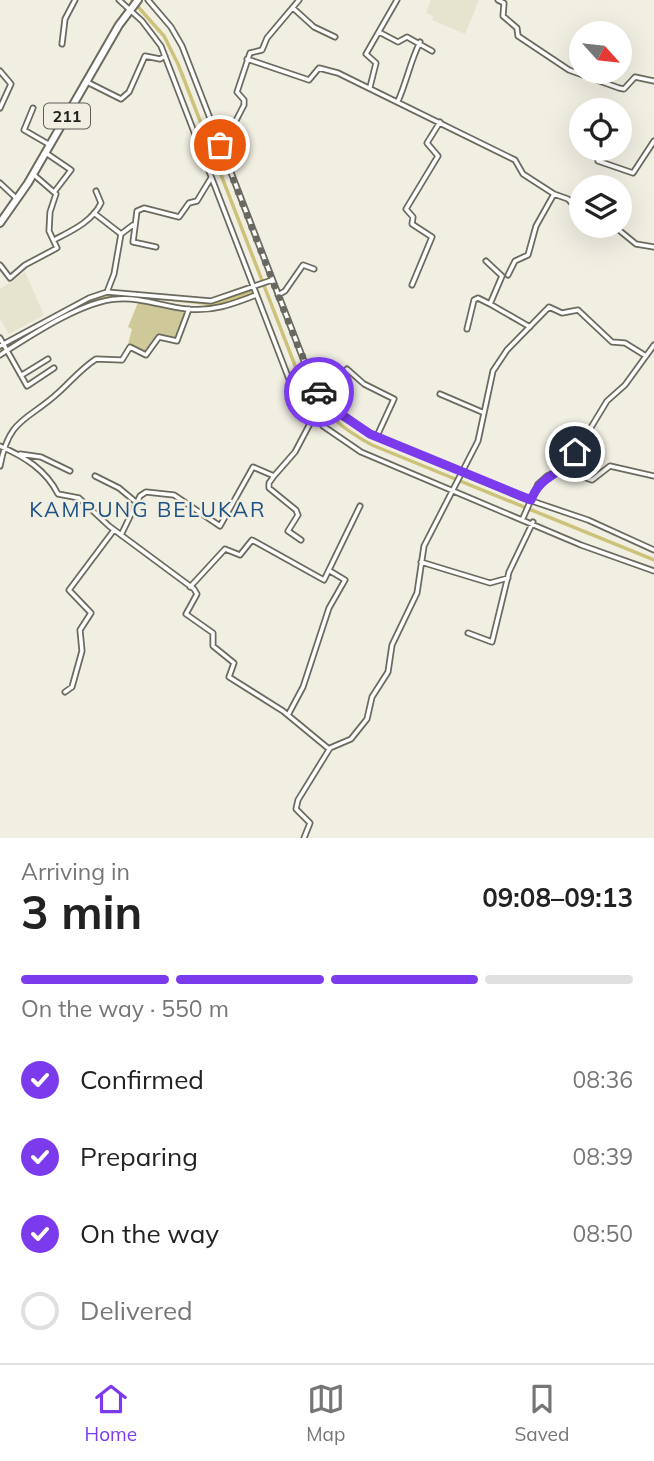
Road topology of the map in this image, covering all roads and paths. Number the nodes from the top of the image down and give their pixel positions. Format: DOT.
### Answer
graph roads {
  1 [pos="75,0"];
  2 [pos="119,0"];
  3 [pos="138,0"];
  4 [pos="148,0"];
  5 [pos="299,0"];
  6 [pos="397,0"];
  7 [pos="498,0"];
  8 [pos="130,8"];
  9 [pos="293,8"];
  10 [pos="379,32"];
  11 [pos="335,37"];
  12 [pos="420,43"];
  13 [pos="62,44"];
  14 [pos="432,51"];
  15 [pos="165,56"];
  16 [pos="247,59"];
  17 [pos="0,71"];
  18 [pos="86,81"];
  19 [pos="654,81"];
  20 [pos="370,87"];
  21 [pos="398,101"];
  22 [pos="0,108"];
  23 [pos="33,108"];
  24 [pos="440,122"];
  25 [pos="654,141"];
  26 [pos="50,145"];
  27 [pos="220,145"];
  28 [pos="46,153"];
  29 [pos="597,161"];
  30 [pos="33,174"];
  31 [pos="211,178"];
  32 [pos="0,183"];
  33 [pos="55,191"];
  34 [pos="96,191"];
  35 [pos="554,194"];
  36 [pos="18,199"];
  37 [pos="569,200"];
  38 [pos="94,213"];
  39 [pos="0,223"];
  40 [pos="133,225"];
  41 [pos="121,234"];
  42 [pos="629,238"];
  43 [pos="54,240"];
  44 [pos="156,247"];
  45 [pos="654,247"];
  46 [pos="486,261"];
  47 [pos="0,265"];
  48 [pos="314,269"];
  49 [pos="508,275"];
  50 [pos="270,281"];
  51 [pos="412,285"];
  52 [pos="256,287"];
  53 [pos="107,292"];
  54 [pos="256,295"];
  55 [pos="278,295"];
  56 [pos="166,301"];
  57 [pos="490,304"];
  58 [pos="189,309"];
  59 [pos="530,327"];
  60 [pos="467,329"];
  61 [pos="0,338"];
  62 [pos="654,345"];
  63 [pos="4,347"];
  64 [pos="0,355"];
  65 [pos="646,356"];
  66 [pos="48,359"];
  67 [pos="54,368"];
  68 [pos="347,369"];
  69 [pos="22,374"];
  70 [pos="440,394"];
  71 [pos="482,412"];
  72 [pos="314,416"];
  73 [pos="377,436"];
  74 [pos="5,448"];
  75 [pos="19,454"];
  76 [pos="0,466"];
  77 [pos="564,470"];
  78 [pos="71,471"];
  79 [pos="461,473"];
  80 [pos="95,476"];
  81 [pos="274,477"];
  82 [pos="654,477"];
  83 [pos="453,487"];
  84 [pos="530,502"];
  85 [pos="136,503"];
  86 [pos="360,506"];
  87 [pos="524,515"];
  88 [pos="533,522"];
  89 [pos="114,530"];
  90 [pos="121,535"];
  91 [pos="301,540"];
  92 [pos="654,550"];
  93 [pos="421,562"];
  94 [pos="654,569"];
  95 [pos="330,571"];
  96 [pos="508,578"];
  97 [pos="190,587"];
  98 [pos="468,634"];
  99 [pos="65,692"];
  100 [pos="288,715"];
  101 [pos="329,749"];
  102 [pos="304,838"];
  1 -- 13 [label="street"];
  2 -- 8 [label="street"];
  3 -- 8 [label="main road, 211"];
  4 -- 27 [label="street"];
  5 -- 9 [label="street"];
  6 -- 10 [label="street"];
  7 -- 19 [label="street"];
  8 -- 15 [label="street"];
  8 -- 18 [label="main road, 211"];
  9 -- 11 [label="street"];
  9 -- 16 [label="street"];
  10 -- 12 [label="street"];
  10 -- 20 [label="street"];
  12 -- 14 [label="street"];
  12 -- 21 [label="street"];
  15 -- 18 [label="street"];
  15 -- 31 [label="street"];
  16 -- 20 [label="street"];
  16 -- 27 [label="street"];
  17 -- 22 [label="street"];
  18 -- 26 [label="main road, 211"];
  20 -- 21 [label="street"];
  21 -- 24 [label="street"];
  23 -- 26 [label="street"];
  24 -- 35 [label="street"];
  24 -- 51 [label="street"];
  25 -- 29 [label="street"];
  26 -- 28 [label="main road, 211"];
  27 -- 50 [label="street"];
  28 -- 30 [label="main road, 211"];
  28 -- 33 [label="street"];
  30 -- 33 [label="street"];
  30 -- 36 [label="main road, 211"];
  31 -- 40 [label="street"];
  31 -- 52 [label="street"];
  32 -- 36 [label="street"];
  33 -- 43 [label="street"];
  34 -- 38 [label="street"];
  35 -- 37 [label="street"];
  35 -- 49 [label="street"];
  36 -- 39 [label="main road, 211"];
  38 -- 41 [label="street"];
  38 -- 43 [label="street"];
  40 -- 41 [label="street"];
  40 -- 44 [label="street"];
  41 -- 53 [label="street"];
  42 -- 45 [label="street"];
  43 -- 47 [label="street"];
  46 -- 57 [label="street"];
  48 -- 55 [label="street"];
  50 -- 52 [label="street"];
  50 -- 55 [label="street"];
  52 -- 54 [label="street"];
  52 -- 56 [label="street"];
  53 -- 56 [label="street"];
  53 -- 63 [label="street"];
  54 -- 58 [label="street"];
  54 -- 72 [label="street"];
  55 -- 73 [label="street"];
  56 -- 58 [label="street"];
  56 -- 63 [label="street"];
  57 -- 59 [label="street"];
  57 -- 60 [label="street"];
  58 -- 74 [label="street"];
  59 -- 65 [label="street"];
  59 -- 71 [label="street"];
  61 -- 63 [label="street"];
  62 -- 65 [label="street"];
  63 -- 64 [label="street"];
  63 -- 69 [label="street"];
  65 -- 77 [label="street"];
  66 -- 69 [label="street"];
  67 -- 69 [label="street"];
  68 -- 73 [label="street"];
  70 -- 71 [label="street"];
  71 -- 79 [label="street"];
  72 -- 81 [label="street"];
  72 -- 83 [label="street"];
  73 -- 79 [label="street"];
  74 -- 75 [label="street"];
  74 -- 76 [label="street"];
  75 -- 78 [label="street"];
  75 -- 89 [label="street"];
  77 -- 82 [label="street"];
  77 -- 84 [label="street"];
  79 -- 83 [label="street"];
  79 -- 84 [label="street"];
  80 -- 85 [label="street"];
  81 -- 85 [label="street"];
  81 -- 91 [label="street"];
  83 -- 87 [label="street"];
  83 -- 93 [label="street"];
  84 -- 87 [label="street"];
  84 -- 92 [label="street"];
  85 -- 90 [label="street"];
  86 -- 95 [label="street"];
  87 -- 88 [label="street"];
  88 -- 94 [label="street"];
  88 -- 96 [label="street"];
  89 -- 90 [label="street"];
  89 -- 99 [label="street"];
  90 -- 97 [label="street"];
  93 -- 96 [label="street"];
  93 -- 101 [label="street"];
  95 -- 97 [label="street"];
  95 -- 100 [label="street"];
  96 -- 98 [label="street"];
  97 -- 100 [label="street"];
  100 -- 101 [label="street"];
  101 -- 102 [label="street"];
}
